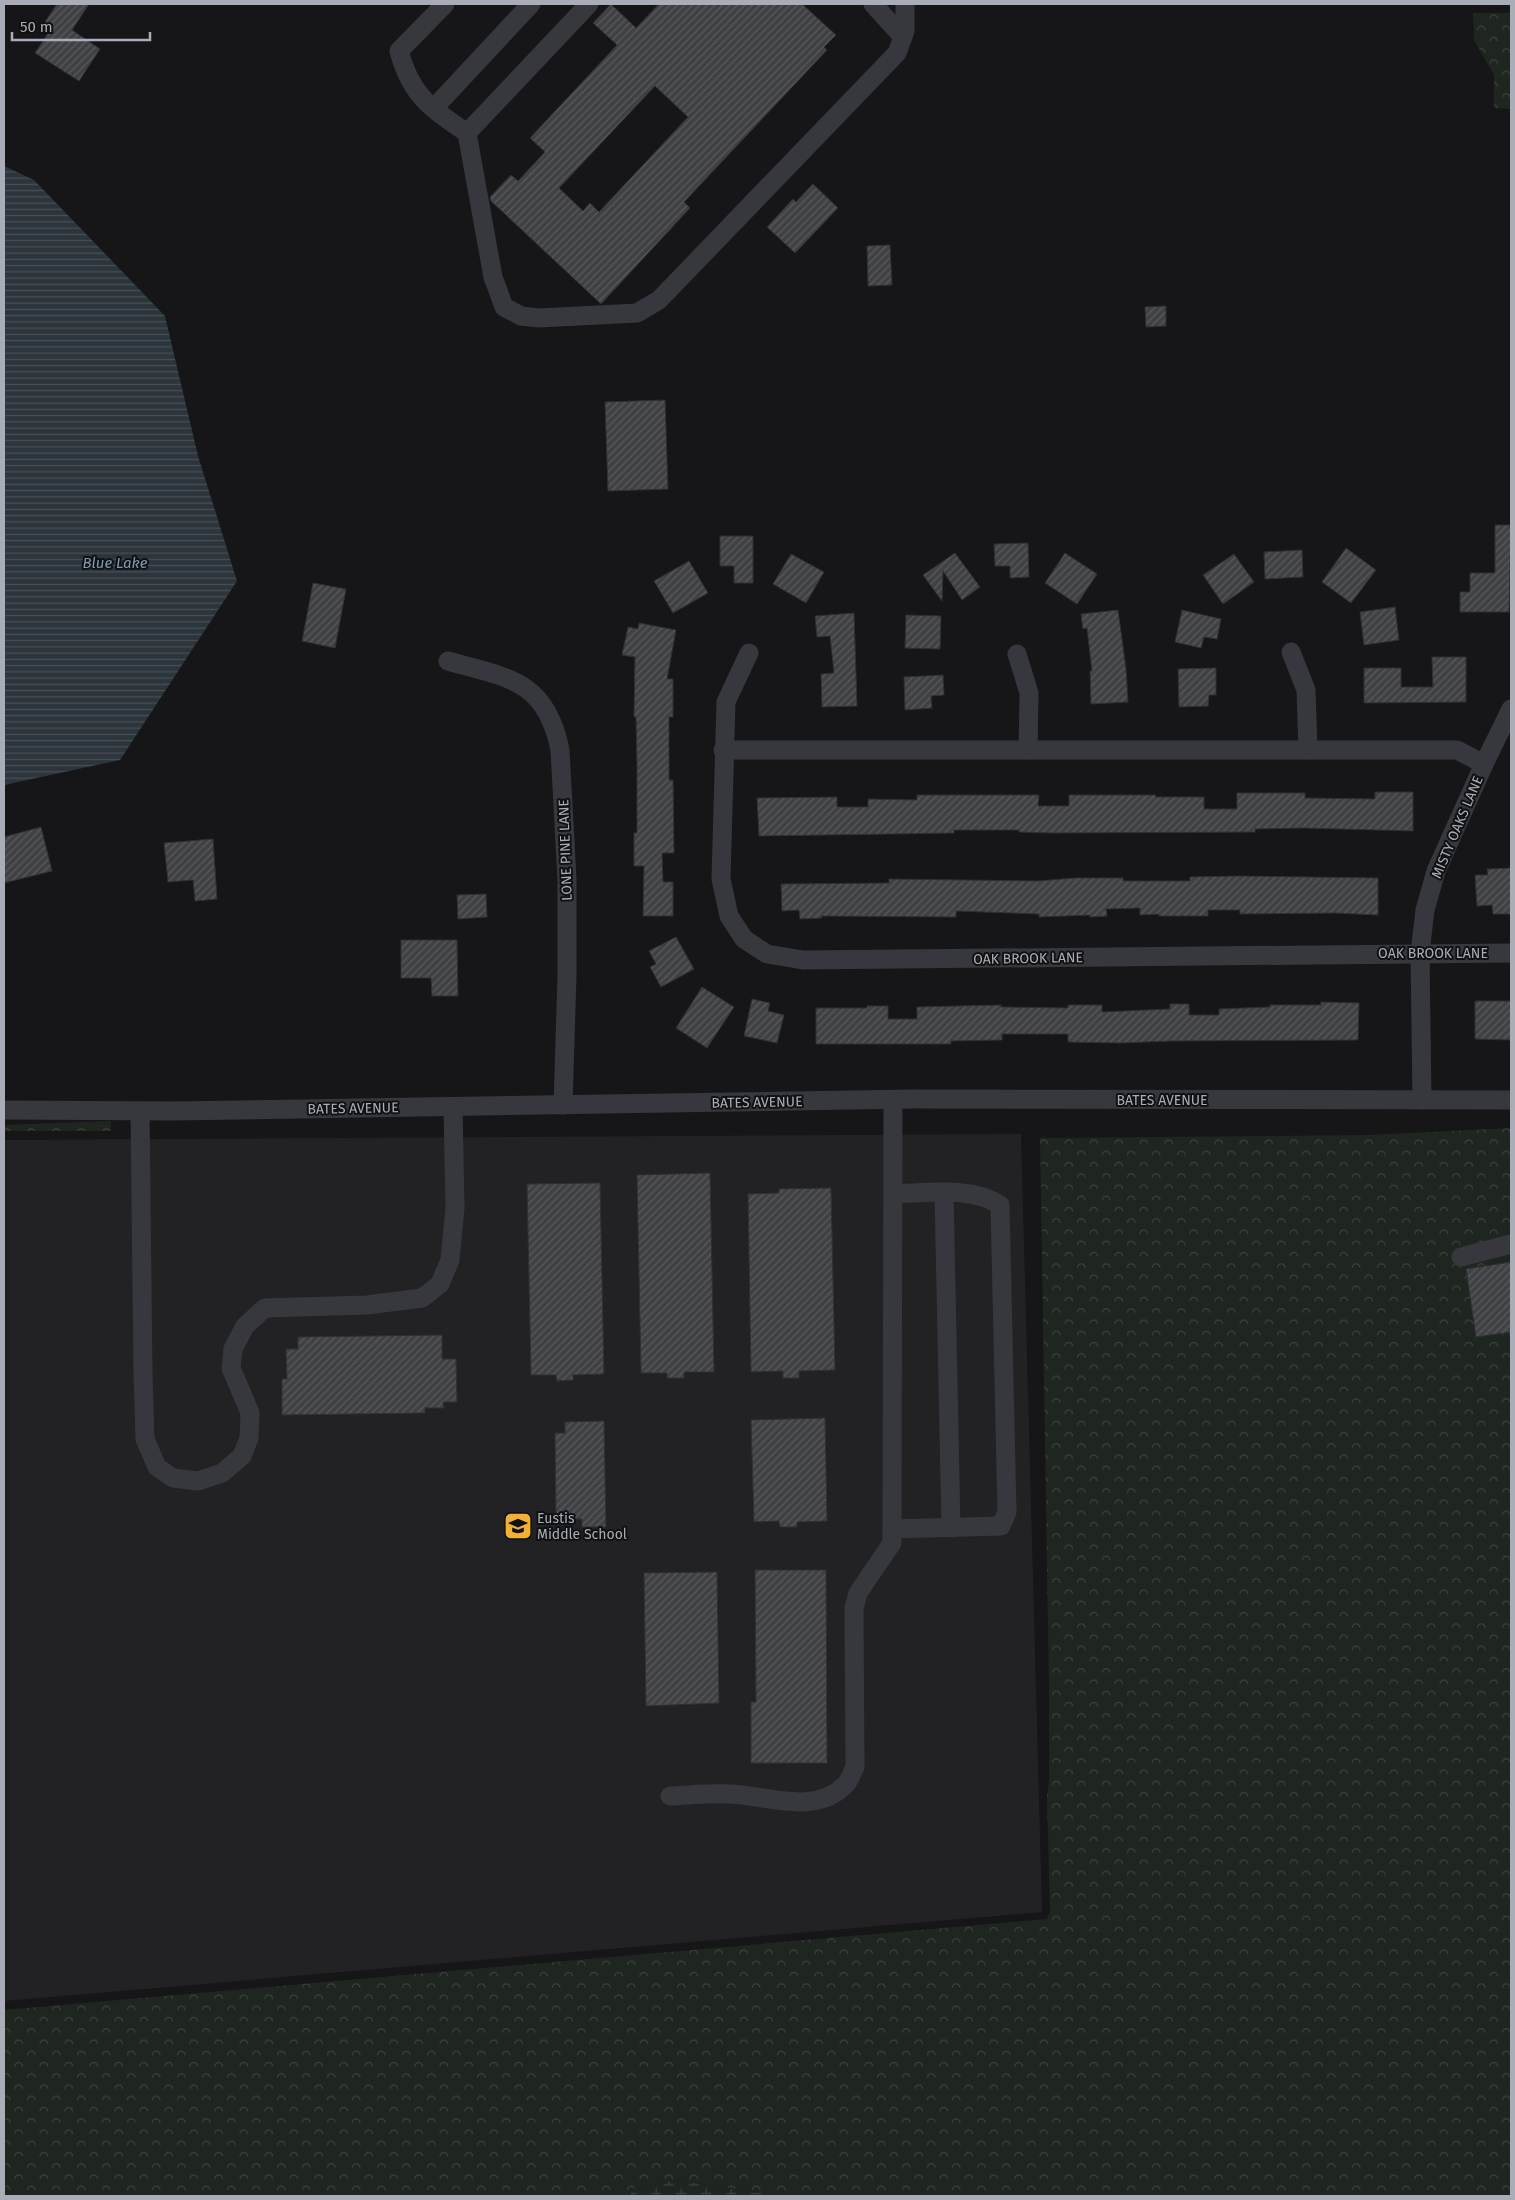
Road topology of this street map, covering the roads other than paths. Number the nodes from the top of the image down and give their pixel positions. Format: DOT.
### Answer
graph roads {
  1 [pos="445,4"];
  2 [pos="531,4"];
  3 [pos="589,4"];
  4 [pos="873,4"];
  5 [pos="905,4"];
  6 [pos="903,37"];
  7 [pos="434,108"];
  8 [pos="468,133"];
  9 [pos="1290,652"];
  10 [pos="749,654"];
  11 [pos="1017,654"];
  12 [pos="448,660"];
  13 [pos="1511,708"];
  14 [pos="723,750"];
  15 [pos="1028,750"];
  16 [pos="1308,750"];
  17 [pos="1484,764"];
  18 [pos="1420,953"];
  19 [pos="1511,953"];
  20 [pos="893,1100"];
  21 [pos="1422,1100"];
  22 [pos="1511,1100"];
  23 [pos="563,1105"];
  24 [pos="453,1107"];
  25 [pos="4,1110"];
  26 [pos="140,1111"];
  27 [pos="944,1193"];
  28 [pos="894,1194"];
  29 [pos="1511,1244"];
  30 [pos="1462,1257"];
  31 [pos="951,1528"];
  32 [pos="892,1529"];
  33 [pos="670,1796"];
  1 -- 7 [label="street"];
  2 -- 7 [label="street"];
  3 -- 8 [label="street"];
  4 -- 6 [label="street"];
  5 -- 6 [label="street"];
  6 -- 8 [label="street"];
  7 -- 8 [label="street"];
  9 -- 16 [label="street"];
  10 -- 14 [label="street, OAK BROOK LANE"];
  11 -- 15 [label="street"];
  12 -- 23 [label="street, LONE PINE LANE"];
  13 -- 17 [label="street, MISTY OAKS LANE"];
  14 -- 15 [label="street"];
  14 -- 18 [label="street, OAK BROOK LANE"];
  15 -- 16 [label="street"];
  16 -- 17 [label="street"];
  17 -- 18 [label="street, MISTY OAKS LANE"];
  18 -- 19 [label="street, OAK BROOK LANE"];
  18 -- 21 [label="street, MISTY OAKS LANE"];
  20 -- 21 [label="street, BATES AVENUE"];
  20 -- 23 [label="street, BATES AVENUE"];
  20 -- 28 [label="street"];
  21 -- 22 [label="street, BATES AVENUE"];
  23 -- 24 [label="street, BATES AVENUE"];
  24 -- 26 [label="street, BATES AVENUE"];
  24 -- 26 [label="street"];
  25 -- 26 [label="street, BATES AVENUE"];
  27 -- 28 [label="street"];
  27 -- 31 [label="street"];
  27 -- 31 [label="street"];
  28 -- 32 [label="street"];
  29 -- 30 [label="street"];
  31 -- 32 [label="street"];
  32 -- 33 [label="street"];
}
